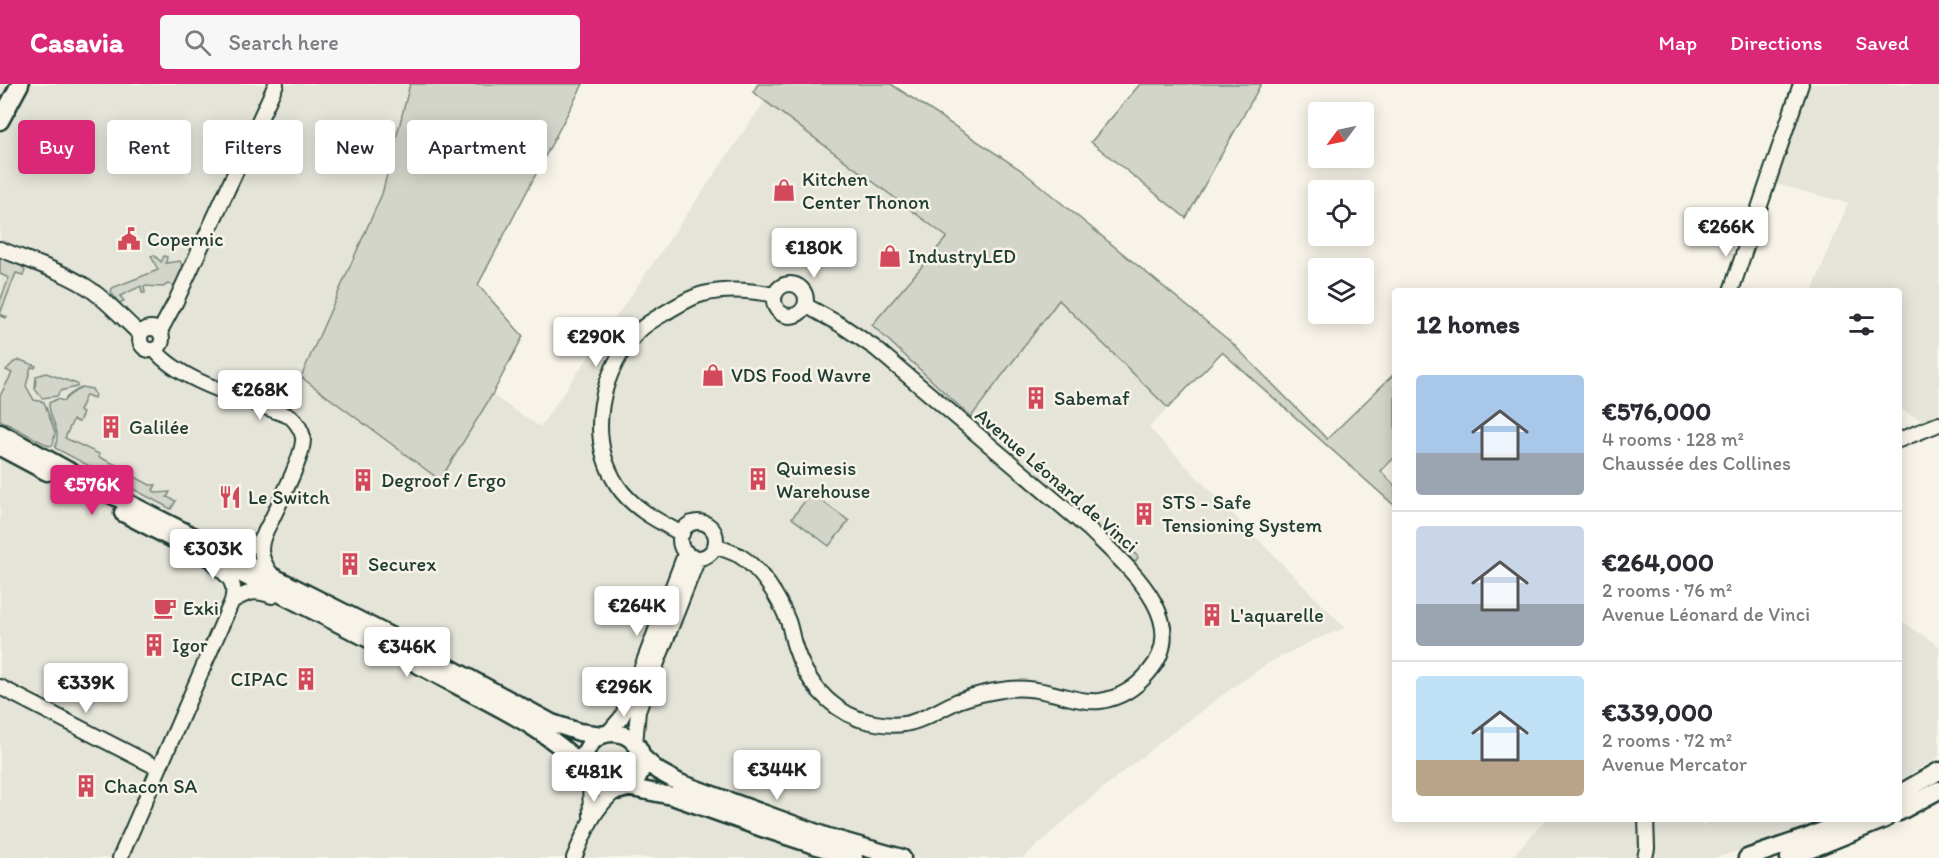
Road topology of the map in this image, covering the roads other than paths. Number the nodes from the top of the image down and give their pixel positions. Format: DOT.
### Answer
graph roads {
  1 [pos="20,84"];
  2 [pos="276,84"];
  3 [pos="1801,84"];
  4 [pos="0,121"];
  5 [pos="0,249"];
  6 [pos="1732,288"];
  7 [pos="775,295"];
  8 [pos="805,305"];
  9 [pos="160,331"];
  10 [pos="140,333"];
  11 [pos="155,350"];
  12 [pos="1939,424"];
  13 [pos="0,433"];
  14 [pos="1902,439"];
  15 [pos="0,447"];
  16 [pos="114,496"];
  17 [pos="682,534"];
  18 [pos="262,538"];
  19 [pos="715,546"];
  20 [pos="201,555"];
  21 [pos="692,555"];
  22 [pos="271,574"];
  23 [pos="232,601"];
  24 [pos="369,639"];
  25 [pos="0,687"];
  26 [pos="605,734"];
  27 [pos="638,750"];
  28 [pos="158,768"];
  29 [pos="1939,771"];
  30 [pos="587,774"];
  31 [pos="621,789"];
  32 [pos="1939,790"];
  33 [pos="1902,792"];
  34 [pos="1902,810"];
  35 [pos="591,818"];
  36 [pos="1646,822"];
  37 [pos="1843,822"];
  38 [pos="1878,822"];
  39 [pos="1648,855"];
  40 [pos="120,858"];
  41 [pos="574,858"];
  42 [pos="854,858"];
  43 [pos="902,858"];
  44 [pos="1747,858"];
  45 [pos="1790,858"];
  1 -- 4 [label="main road"];
  2 -- 9 [label="street"];
  3 -- 6 [label="street"];
  5 -- 10 [label="street"];
  7 -- 8 [label="street"];
  7 -- 8 [label="street, Avenue Léonard de Vinci"];
  7 -- 17 [label="street, Avenue Léonard de Vinci"];
  8 -- 19 [label="street, Avenue Léonard de Vinci"];
  9 -- 10 [label="street"];
  9 -- 11 [label="street"];
  10 -- 11 [label="street"];
  11 -- 18 [label="street"];
  12 -- 14 [label="street"];
  13 -- 16 [label="main road"];
  15 -- 20 [label="main road"];
  16 -- 18 [label="street"];
  16 -- 22 [label="main road"];
  17 -- 19 [label="street"];
  17 -- 21 [label="street"];
  18 -- 22 [label="street"];
  19 -- 21 [label="street"];
  20 -- 23 [label="street"];
  20 -- 24 [label="main road"];
  21 -- 26 [label="street"];
  21 -- 27 [label="street"];
  22 -- 26 [label="main road"];
  23 -- 24 [label="street"];
  23 -- 28 [label="street"];
  24 -- 30 [label="main road"];
  25 -- 28 [label="street"];
  26 -- 27 [label="main road"];
  26 -- 30 [label="main road"];
  27 -- 31 [label="main road"];
  27 -- 43 [label="main road"];
  28 -- 40 [label="street"];
  29 -- 33 [label="main road"];
  30 -- 31 [label="main road"];
  30 -- 35 [label="street"];
  31 -- 35 [label="street"];
  31 -- 42 [label="main road"];
  32 -- 34 [label="main road"];
  35 -- 41 [label="street"];
  36 -- 39 [label="street"];
  37 -- 44 [label="main road"];
  38 -- 45 [label="main road"];
}
